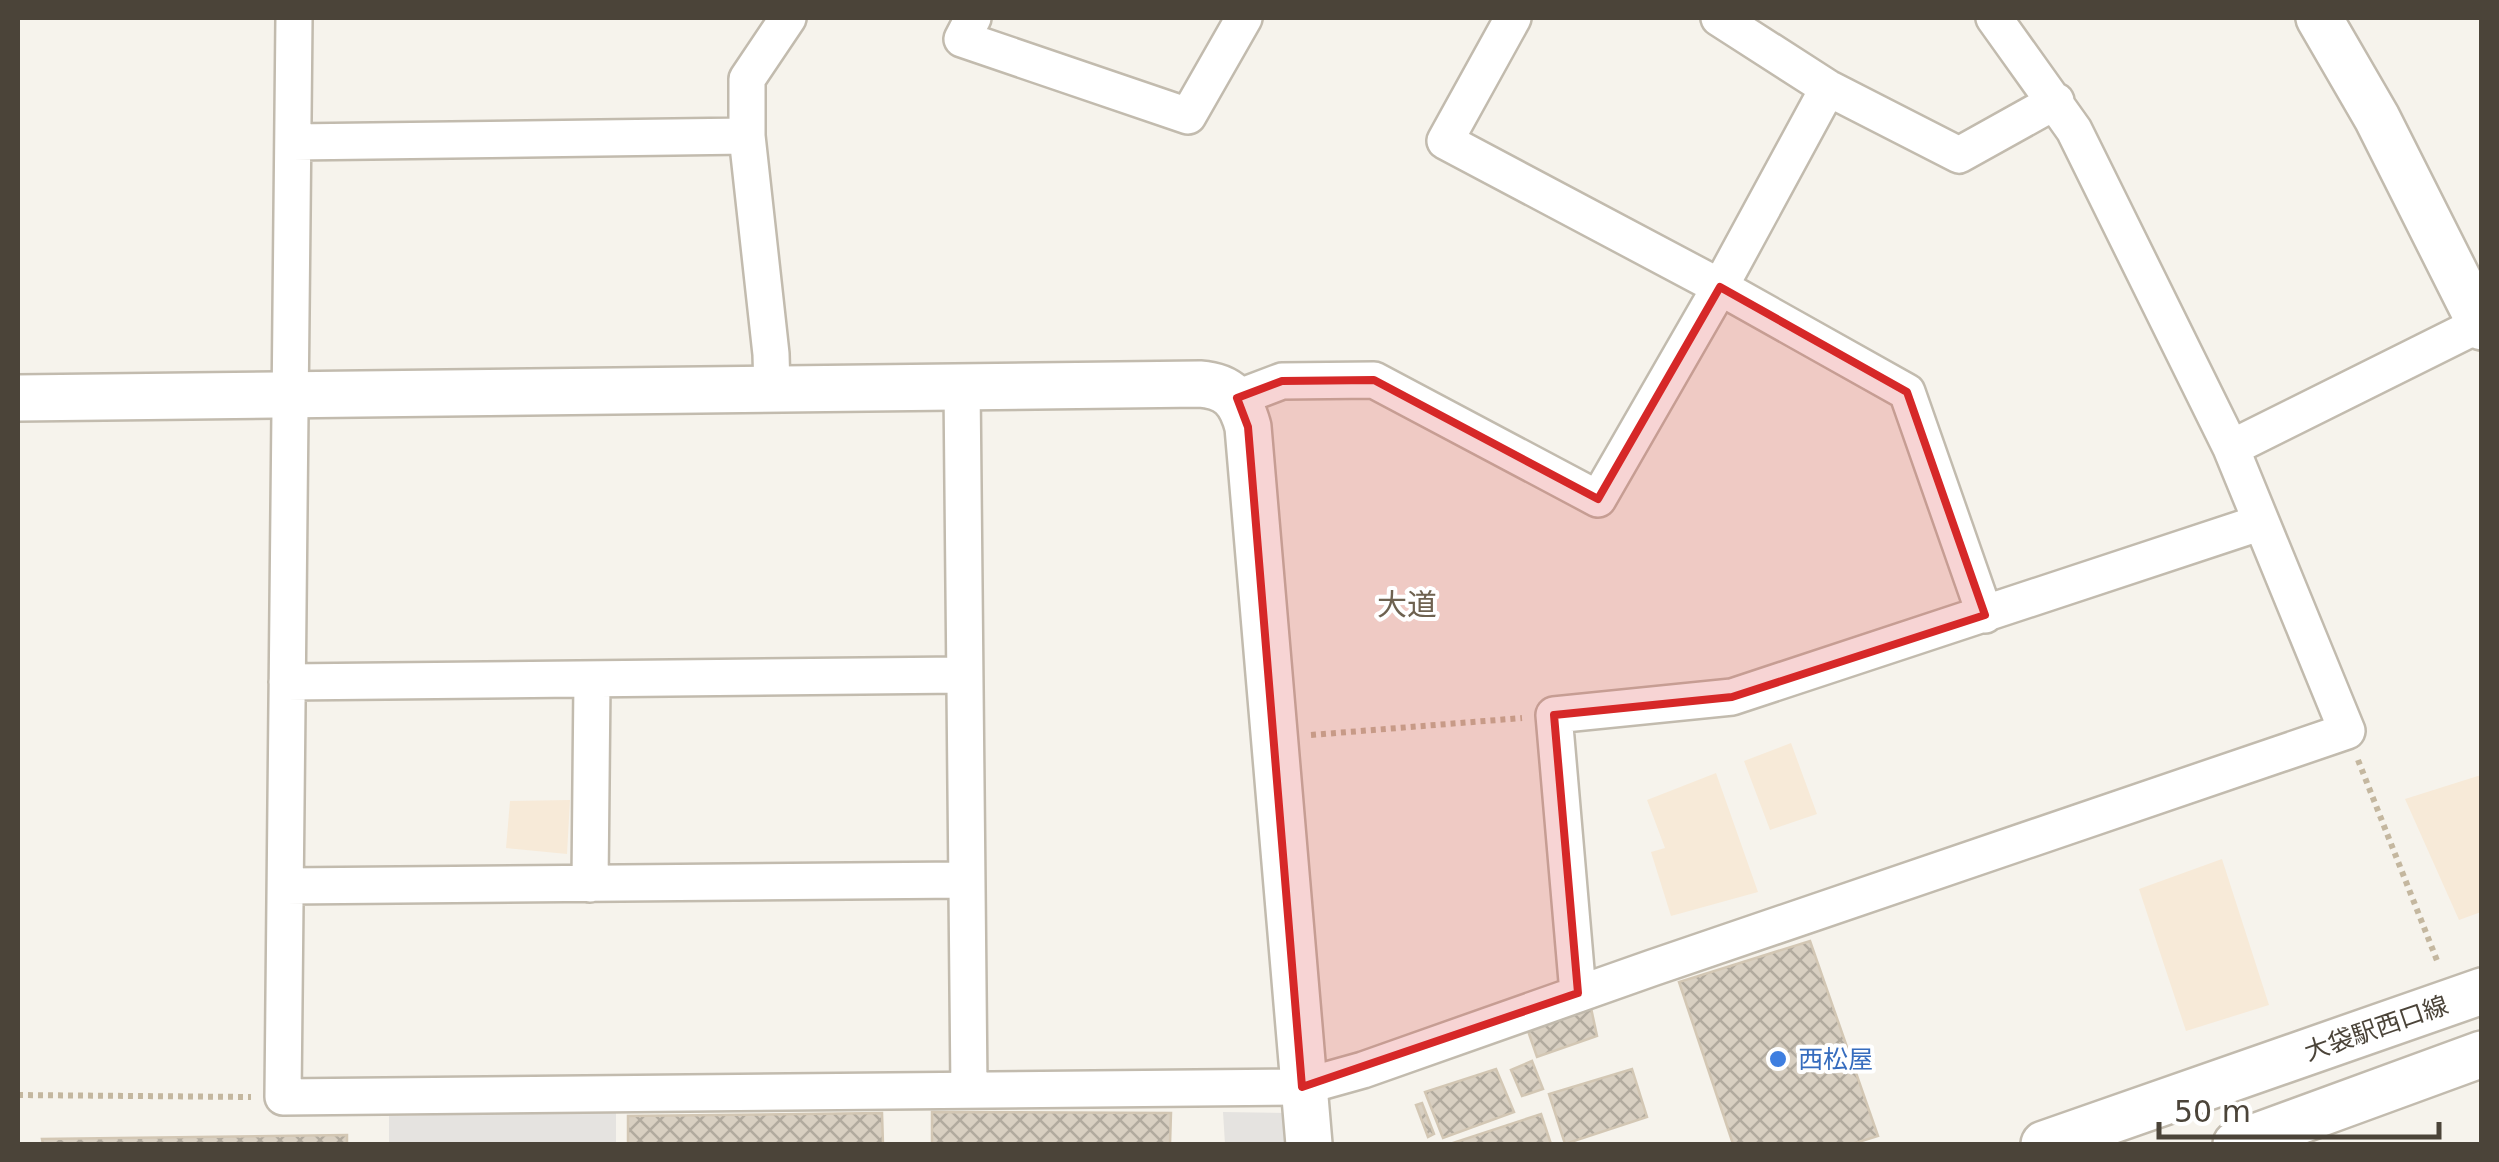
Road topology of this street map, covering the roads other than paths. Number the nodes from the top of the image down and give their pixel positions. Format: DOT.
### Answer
graph roads {
  1 [pos="294,18"];
  2 [pos="788,18"];
  3 [pos="973,18"];
  4 [pos="1244,18"];
  5 [pos="1512,18"];
  6 [pos="1719,18"];
  7 [pos="1994,18"];
  8 [pos="2320,18"];
  9 [pos="1828,88"];
  10 [pos="2056,101"];
  11 [pos="747,136"];
  12 [pos="293,142"];
  13 [pos="1720,287"];
  14 [pos="2481,325"];
  15 [pos="962,385"];
  16 [pos="772,389"];
  17 [pos="289,392"];
  18 [pos="18,398"];
  19 [pos="1236,398"];
  20 [pos="2231,448"];
  21 [pos="2259,522"];
  22 [pos="1985,615"];
  23 [pos="962,674"];
  24 [pos="592,681"];
  25 [pos="287,682"];
  26 [pos="964,880"];
  27 [pos="590,884"];
  28 [pos="286,886"];
  29 [pos="1578,993"];
  30 [pos="2467,996"];
  31 [pos="2482,1054"];
  32 [pos="1302,1087"];
  33 [pos="969,1089"];
  34 [pos="1310,1144"];
  35 [pos="2044,1144"];
  36 [pos="2236,1144"];
  1 -- 12 [label="street"];
  2 -- 11 [label="street"];
  3 -- 4 [label="street"];
  5 -- 13 [label="street"];
  6 -- 9 [label="street"];
  7 -- 10 [label="street"];
  8 -- 14 [label="street"];
  9 -- 10 [label="street"];
  9 -- 13 [label="street"];
  10 -- 20 [label="street"];
  11 -- 12 [label="street"];
  11 -- 16 [label="street"];
  12 -- 17 [label="street"];
  13 -- 19 [label="street"];
  13 -- 22 [label="street"];
  14 -- 20 [label="street"];
  15 -- 16 [label="street"];
  15 -- 19 [label="street"];
  15 -- 23 [label="street"];
  16 -- 17 [label="street"];
  17 -- 18 [label="street"];
  17 -- 25 [label="street"];
  19 -- 32 [label="street"];
  20 -- 21 [label="street"];
  21 -- 22 [label="street"];
  21 -- 29 [label="street"];
  22 -- 29 [label="street"];
  23 -- 24 [label="street"];
  23 -- 26 [label="street"];
  24 -- 25 [label="street"];
  24 -- 27 [label="street"];
  25 -- 28 [label="street"];
  26 -- 27 [label="street"];
  26 -- 33 [label="street"];
  27 -- 28 [label="street"];
  28 -- 33 [label="street"];
  29 -- 32 [label="street"];
  30 -- 35 [label="street, 大袋駅西口線"];
  31 -- 36 [label="street"];
  32 -- 33 [label="street"];
  32 -- 34 [label="street"];
}
